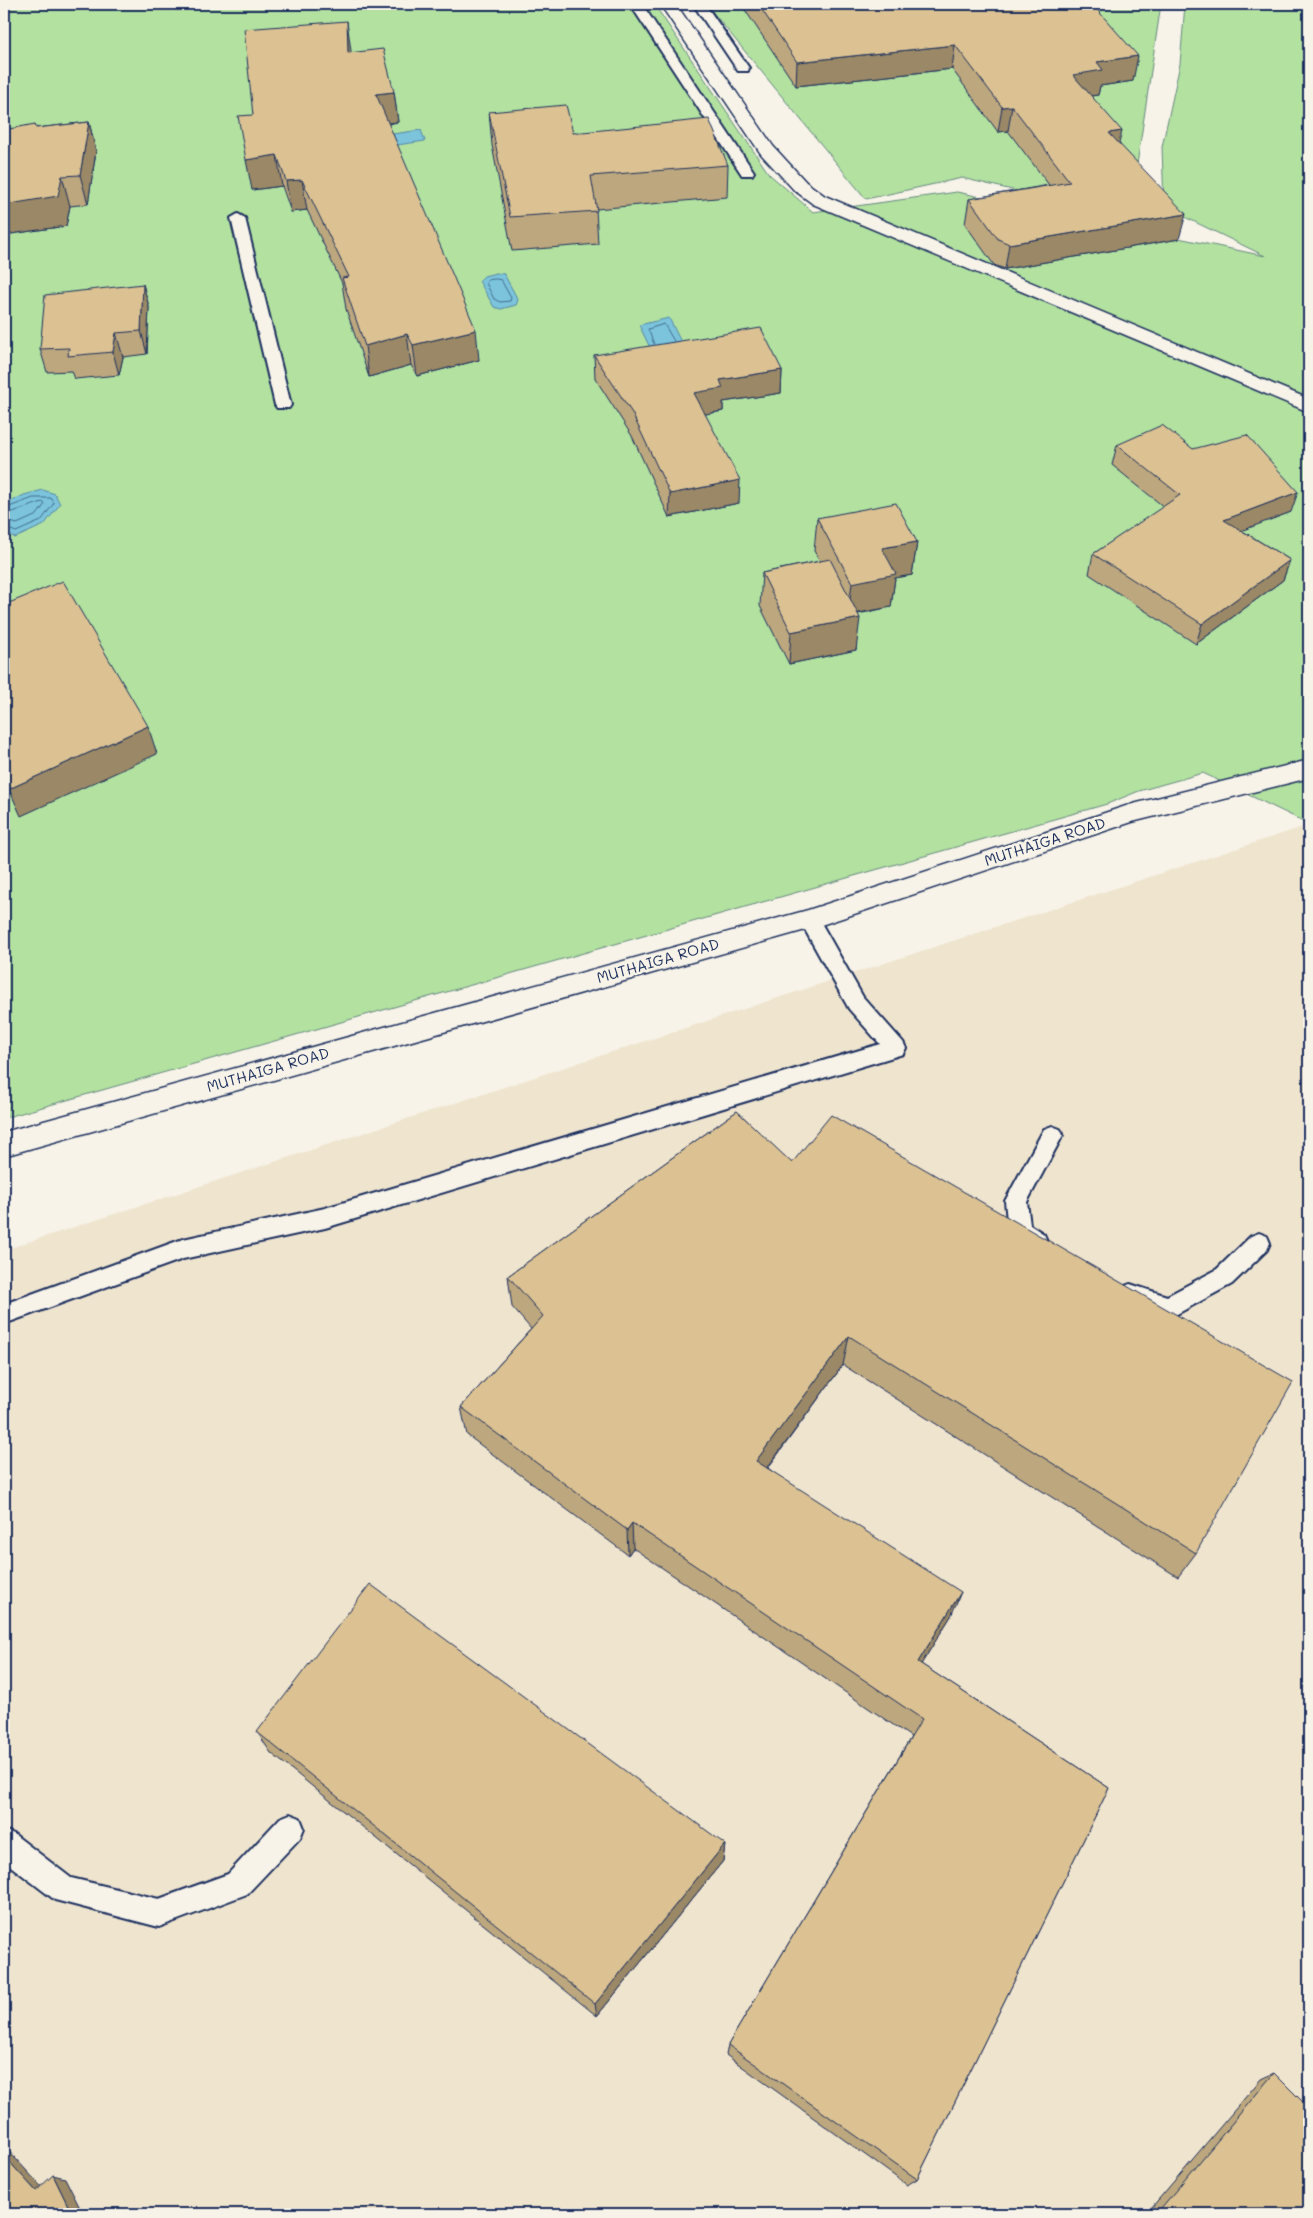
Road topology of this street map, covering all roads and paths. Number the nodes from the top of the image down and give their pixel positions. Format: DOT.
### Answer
graph roads {
  1 [pos="636,4"];
  2 [pos="668,4"];
  3 [pos="699,4"];
  4 [pos="743,68"];
  5 [pos="747,172"];
  6 [pos="238,218"];
  7 [pos="283,405"];
  8 [pos="1309,406"];
  9 [pos="1309,769"];
  10 [pos="809,919"];
  11 [pos="1052,1135"];
  12 [pos="4,1144"];
  13 [pos="1259,1243"];
  14 [pos="1052,1252"];
  15 [pos="1114,1286"];
  16 [pos="4,1314"];
  17 [pos="290,1828"];
  18 [pos="4,1844"];
  1 -- 5 [label="lane"];
  2 -- 8 [label="main road"];
  3 -- 4 [label="lane"];
  6 -- 7 [label="lane"];
  9 -- 10 [label="main road, MUTHAIGA ROAD"];
  10 -- 12 [label="main road, MUTHAIGA ROAD"];
  10 -- 16 [label="lane"];
  11 -- 14 [label="lane"];
  13 -- 15 [label="lane"];
  17 -- 18 [label="lane"];
}
